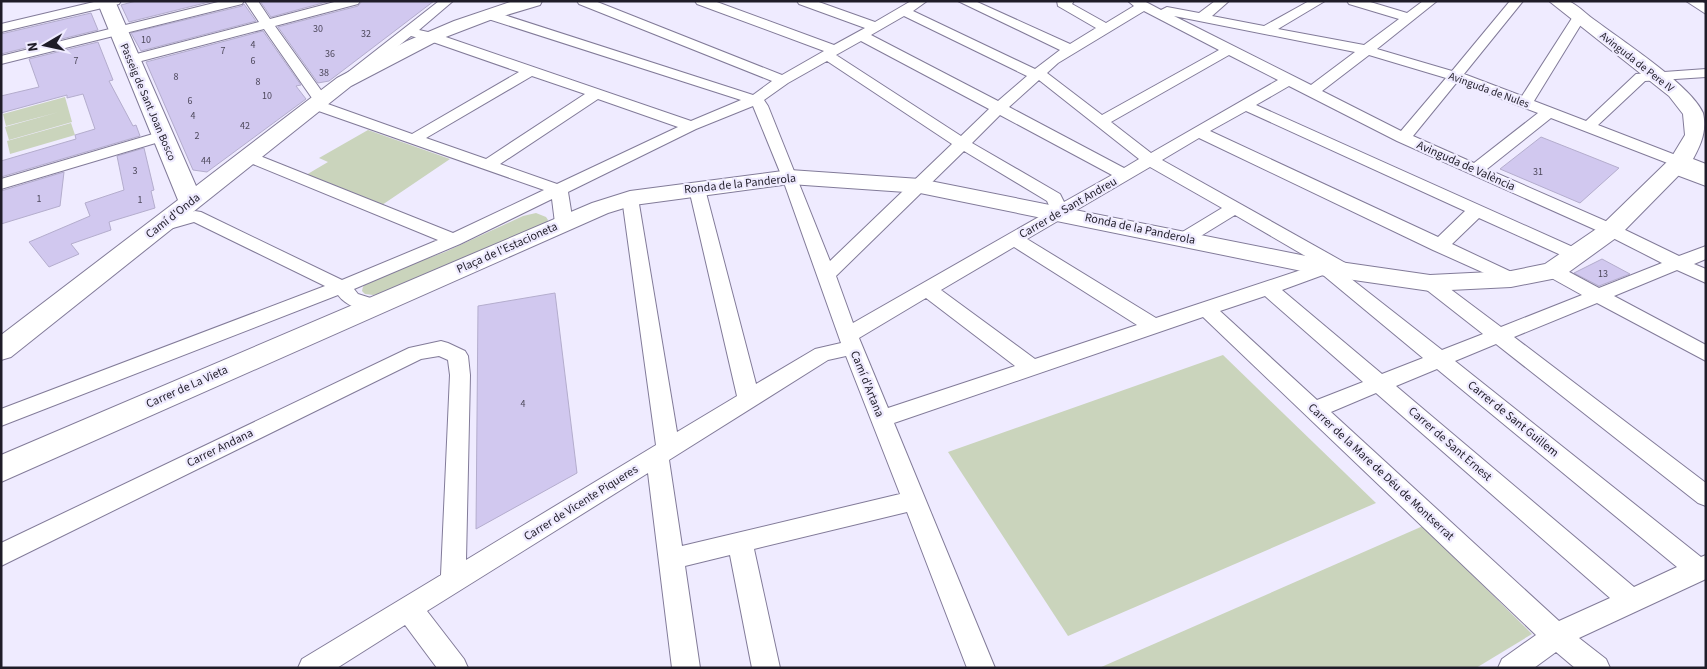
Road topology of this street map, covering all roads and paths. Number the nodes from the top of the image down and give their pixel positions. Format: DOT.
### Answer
graph roads {
  1 [pos="238,1"];
  2 [pos="251,1"];
  3 [pos="354,1"];
  4 [pos="447,1"];
  5 [pos="583,1"];
  6 [pos="701,1"];
  7 [pos="803,1"];
  8 [pos="964,1"];
  9 [pos="1068,1"];
  10 [pos="1224,1"];
  11 [pos="1319,1"];
  12 [pos="1353,1"];
  13 [pos="1432,1"];
  14 [pos="1517,1"];
  15 [pos="1557,1"];
  16 [pos="1692,1"];
  17 [pos="109,2"];
  18 [pos="523,2"];
  19 [pos="1138,4"];
  20 [pos="912,5"];
  21 [pos="1165,5"];
  22 [pos="1706,10"];
  23 [pos="487,14"];
  24 [pos="1201,18"];
  25 [pos="1410,18"];
  26 [pos="1579,18"];
  27 [pos="266,24"];
  28 [pos="876,27"];
  29 [pos="1,28"];
  30 [pos="1105,28"];
  31 [pos="409,30"];
  32 [pos="1266,30"];
  33 [pos="118,31"];
  34 [pos="861,35"];
  35 [pos="432,37"];
  36 [pos="1071,50"];
  37 [pos="1228,50"];
  38 [pos="1367,50"];
  39 [pos="831,52"];
  40 [pos="1,60"];
  41 [pos="130,60"];
  42 [pos="530,71"];
  43 [pos="1706,73"];
  44 [pos="1038,75"];
  45 [pos="1656,75"];
  46 [pos="1455,76"];
  47 [pos="782,80"];
  48 [pos="1288,80"];
  49 [pos="344,82"];
  50 [pos="1311,92"];
  51 [pos="595,94"];
  52 [pos="755,100"];
  53 [pos="1525,102"];
  54 [pos="318,103"];
  55 [pos="1245,105"];
  56 [pos="999,108"];
  57 [pos="1549,112"];
  58 [pos="1100,122"];
  59 [pos="691,126"];
  60 [pos="1588,127"];
  61 [pos="1199,132"];
  62 [pos="163,136"];
  63 [pos="1403,138"];
  64 [pos="414,139"];
  65 [pos="963,144"];
  66 [pos="248,157"];
  67 [pos="1150,160"];
  68 [pos="488,165"];
  69 [pos="1676,165"];
  70 [pos="1476,170"];
  71 [pos="1706,172"];
  72 [pos="1125,175"];
  73 [pos="790,176"];
  74 [pos="1706,181"];
  75 [pos="1,184"];
  76 [pos="920,186"];
  77 [pos="697,188"];
  78 [pos="559,190"];
  79 [pos="630,198"];
  80 [pos="1235,208"];
  81 [pos="193,209"];
  82 [pos="1477,210"];
  83 [pos="1060,212"];
  84 [pos="564,223"];
  85 [pos="1612,230"];
  86 [pos="1185,238"];
  87 [pos="1014,239"];
  88 [pos="454,240"];
  89 [pos="1439,246"];
  90 [pos="1706,252"];
  91 [pos="1578,256"];
  92 [pos="1678,263"];
  93 [pos="1336,269"];
  94 [pos="1554,271"];
  95 [pos="826,275"];
  96 [pos="1706,277"];
  97 [pos="1511,279"];
  98 [pos="1430,283"];
  99 [pos="342,287"];
  100 [pos="1268,288"];
  101 [pos="927,290"];
  102 [pos="1598,295"];
  103 [pos="373,306"];
  104 [pos="1206,309"];
  105 [pos="1154,326"];
  106 [pos="1498,336"];
  107 [pos="850,342"];
  108 [pos="1,350"];
  109 [pos="1706,354"];
  110 [pos="1440,360"];
  111 [pos="1033,368"];
  112 [pos="1380,384"];
  113 [pos="748,399"];
  114 [pos="1314,410"];
  115 [pos="1,418"];
  116 [pos="882,419"];
  117 [pos="662,452"];
  118 [pos="1,468"];
  119 [pos="1706,496"];
  120 [pos="914,500"];
  121 [pos="740,542"];
  122 [pos="1,555"];
  123 [pos="671,559"];
  124 [pos="1702,568"];
  125 [pos="453,582"];
  126 [pos="1632,601"];
  127 [pos="409,609"];
  128 [pos="1556,636"];
  129 [pos="312,668"];
  130 [pos="454,668"];
  131 [pos="686,668"];
  132 [pos="766,668"];
  133 [pos="981,668"];
  134 [pos="1512,668"];
  135 [pos="1596,668"];
  1 -- 33 [label="street"];
  2 -- 27 [label="street"];
  3 -- 27 [label="street"];
  4 -- 31 [label="street, Camí d'Onda"];
  5 -- 47 [label="street"];
  6 -- 39 [label="street"];
  7 -- 28 [label="street"];
  8 -- 36 [label="street"];
  9 -- 30 [label="street"];
  10 -- 24 [label="street"];
  11 -- 32 [label="street"];
  12 -- 25 [label="street"];
  13 -- 25 [label="street"];
  14 -- 46 [label="street"];
  15 -- 26 [label="street, Avinguda de Pere IV"];
  16 -- 22 [label="street"];
  17 -- 29 [label="street"];
  17 -- 33 [label="street, Passeig de Sant Joan Bosco"];
  18 -- 23 [label="street, Camí d'Onda"];
  19 -- 21 [label="street, Avinguda de Nules"];
  19 -- 30 [label="street"];
  19 -- 37 [label="street, Avinguda de València"];
  20 -- 28 [label="street"];
  20 -- 44 [label="street, Carrer de Sant Guillem"];
  21 -- 24 [label="street, Avinguda de Nules"];
  23 -- 35 [label="street, Camí d'Onda"];
  23 -- 52 [label="street"];
  24 -- 32 [label="street, Avinguda de Nules"];
  25 -- 38 [label="street"];
  26 -- 45 [label="street, Avinguda de Pere IV"];
  26 -- 53 [label="street"];
  27 -- 41 [label="street"];
  27 -- 54 [label="street"];
  28 -- 34 [label="street"];
  30 -- 36 [label="street"];
  31 -- 35 [label="street"];
  31 -- 49 [label="street, Camí d'Onda"];
  32 -- 38 [label="street, Avinguda de Nules"];
  33 -- 40 [label="street"];
  33 -- 41 [label="street, Passeig de Sant Joan Bosco"];
  34 -- 39 [label="street"];
  34 -- 56 [label="street"];
  35 -- 42 [label="street"];
  35 -- 49 [label="street, Camí d'Onda"];
  36 -- 44 [label="street"];
  37 -- 48 [label="street, Avinguda de València"];
  37 -- 58 [label="street"];
  38 -- 46 [label="street, Avinguda de Nules"];
  38 -- 50 [label="street"];
  39 -- 47 [label="street"];
  39 -- 65 [label="street"];
  41 -- 62 [label="street, Passeig de Sant Joan Bosco"];
  42 -- 51 [label="street"];
  42 -- 64 [label="street"];
  43 -- 45 [label="street"];
  44 -- 56 [label="street"];
  44 -- 58 [label="street, Carrer de Sant Guillem"];
  45 -- 60 [label="street"];
  45 -- 69 [label="street, Avinguda de Pere IV"];
  46 -- 53 [label="street, Avinguda de Nules"];
  46 -- 63 [label="street"];
  47 -- 52 [label="street"];
  48 -- 50 [label="street, Avinguda de València"];
  48 -- 55 [label="street, Carrer de Sant Andreu"];
  49 -- 54 [label="street, Camí d'Onda"];
  50 -- 63 [label="street, Avinguda de València"];
  51 -- 59 [label="street"];
  51 -- 68 [label="street"];
  52 -- 59 [label="street"];
  52 -- 73 [label="street, Camí d'Artana"];
  53 -- 57 [label="street, Avinguda de Nules"];
  54 -- 64 [label="street"];
  54 -- 66 [label="street, Camí d'Onda"];
  55 -- 61 [label="street, Carrer de Sant Andreu"];
  55 -- 82 [label="street"];
  56 -- 65 [label="street"];
  56 -- 72 [label="street"];
  57 -- 60 [label="street, Avinguda de Nules"];
  57 -- 70 [label="street"];
  58 -- 67 [label="street, Carrer de Sant Guillem"];
  59 -- 78 [label="street"];
  60 -- 69 [label="street, Avinguda de Nules"];
  61 -- 67 [label="street, Carrer de Sant Andreu"];
  61 -- 89 [label="street"];
  62 -- 75 [label="street"];
  62 -- 81 [label="street, Passeig de Sant Joan Bosco"];
  63 -- 70 [label="street, Avinguda de València"];
  64 -- 68 [label="street"];
  65 -- 76 [label="street"];
  65 -- 83 [label="street"];
  66 -- 81 [label="street, Camí d'Onda"];
  66 -- 88 [label="street"];
  67 -- 72 [label="street, Carrer de Sant Andreu"];
  67 -- 80 [label="street, Carrer de Sant Guillem"];
  68 -- 78 [label="street"];
  69 -- 71 [label="street, Avinguda de Nules"];
  69 -- 74 [label="street, Avinguda de Nules"];
  69 -- 85 [label="street, Ronda de la Panderola"];
  70 -- 85 [label="street, Avinguda de València"];
  72 -- 83 [label="street, Carrer de Sant Andreu"];
  73 -- 76 [label="street, Ronda de la Panderola"];
  73 -- 77 [label="street, Ronda de la Panderola"];
  73 -- 95 [label="street, Camí d'Artana"];
  76 -- 83 [label="street, Ronda de la Panderola"];
  76 -- 95 [label="street"];
  77 -- 79 [label="street, Ronda de la Panderola"];
  77 -- 113 [label="street"];
  78 -- 84 [label="street, Plaça de l'Estacioneta"];
  78 -- 88 [label="street"];
  79 -- 84 [label="street, Ronda de la Panderola"];
  79 -- 117 [label="street"];
  80 -- 86 [label="street"];
  80 -- 93 [label="street, Carrer de Sant Guillem"];
  81 -- 99 [label="street"];
  81 -- 108 [label="street, Camí d'Onda"];
  82 -- 89 [label="street"];
  82 -- 91 [label="street"];
  83 -- 86 [label="street, Ronda de la Panderola"];
  83 -- 87 [label="street, Carrer de Sant Andreu"];
  84 -- 103 [label="street, Plaça de l'Estacioneta"];
  85 -- 91 [label="street, Ronda de la Panderola"];
  85 -- 92 [label="street, Avinguda de València"];
  86 -- 93 [label="street, Ronda de la Panderola"];
  87 -- 101 [label="street, Carrer de Sant Andreu"];
  87 -- 105 [label="street"];
  88 -- 99 [label="street"];
  89 -- 97 [label="street"];
  90 -- 92 [label="street"];
  91 -- 94 [label="street, Ronda de la Panderola"];
  92 -- 96 [label="street, Avinguda de València"];
  92 -- 102 [label="street"];
  93 -- 98 [label="street, Ronda de la Panderola"];
  93 -- 100 [label="street"];
  93 -- 110 [label="street, Carrer de Sant Guillem"];
  94 -- 97 [label="street, Ronda de la Panderola"];
  94 -- 102 [label="street"];
  95 -- 107 [label="street, Camí d'Artana"];
  97 -- 98 [label="street, Ronda de la Panderola"];
  98 -- 106 [label="street"];
  99 -- 103 [label="street"];
  99 -- 115 [label="street"];
  100 -- 104 [label="street"];
  100 -- 112 [label="street, Carrer de Sant Ernest"];
  101 -- 107 [label="street, Carrer de Sant Andreu"];
  101 -- 111 [label="street"];
  102 -- 106 [label="street"];
  102 -- 109 [label="street"];
  103 -- 118 [label="street, Carrer de La Vieta"];
  104 -- 105 [label="street"];
  104 -- 114 [label="street, Carrer de la Mare de Déu de Montserrat"];
  105 -- 111 [label="street"];
  106 -- 110 [label="street"];
  106 -- 119 [label="street"];
  107 -- 113 [label="street, Carrer de Vicente Piqueres"];
  107 -- 116 [label="street, Camí d'Artana"];
  110 -- 112 [label="street"];
  110 -- 124 [label="street, Carrer de Sant Guillem"];
  111 -- 116 [label="street"];
  112 -- 114 [label="street"];
  112 -- 126 [label="street, Carrer de Sant Ernest"];
  113 -- 117 [label="street, Carrer de Vicente Piqueres"];
  114 -- 128 [label="street, Carrer de la Mare de Déu de Montserrat"];
  116 -- 120 [label="street, Camí d'Artana"];
  117 -- 123 [label="street"];
  117 -- 125 [label="street, Carrer de Vicente Piqueres"];
  120 -- 121 [label="street"];
  120 -- 133 [label="street, Camí d'Artana"];
  121 -- 123 [label="street"];
  121 -- 132 [label="street"];
  122 -- 125 [label="street, Carrer Andana"];
  123 -- 131 [label="street"];
  124 -- 126 [label="street"];
  125 -- 127 [label="street, Carrer de Vicente Piqueres"];
  126 -- 128 [label="street"];
  127 -- 129 [label="street, Carrer de Vicente Piqueres"];
  127 -- 130 [label="street"];
  128 -- 134 [label="street"];
  128 -- 135 [label="street, Carrer de la Mare de Déu de Montserrat"];
}
